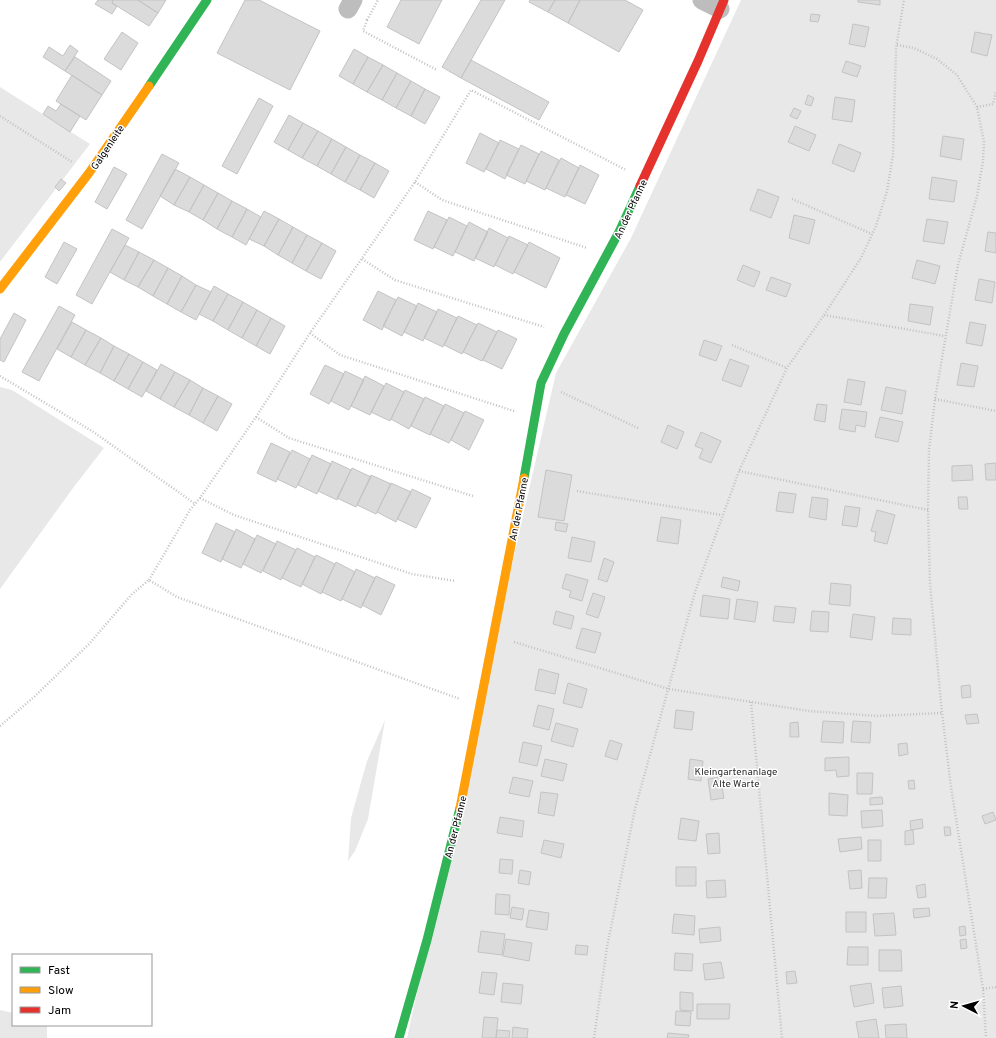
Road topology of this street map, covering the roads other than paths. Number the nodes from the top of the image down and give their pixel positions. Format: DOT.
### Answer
graph roads {
  1 [pos="207,0"];
  2 [pos="702,0"];
  3 [pos="722,5"];
  4 [pos="0,289"];
  5 [pos="399,1038"];
  1 -- 4 [label="street, Galgenleite"];
  2 -- 3 [label="street, An der Pfanne"];
  3 -- 5 [label="street, An der Pfanne"];
}
